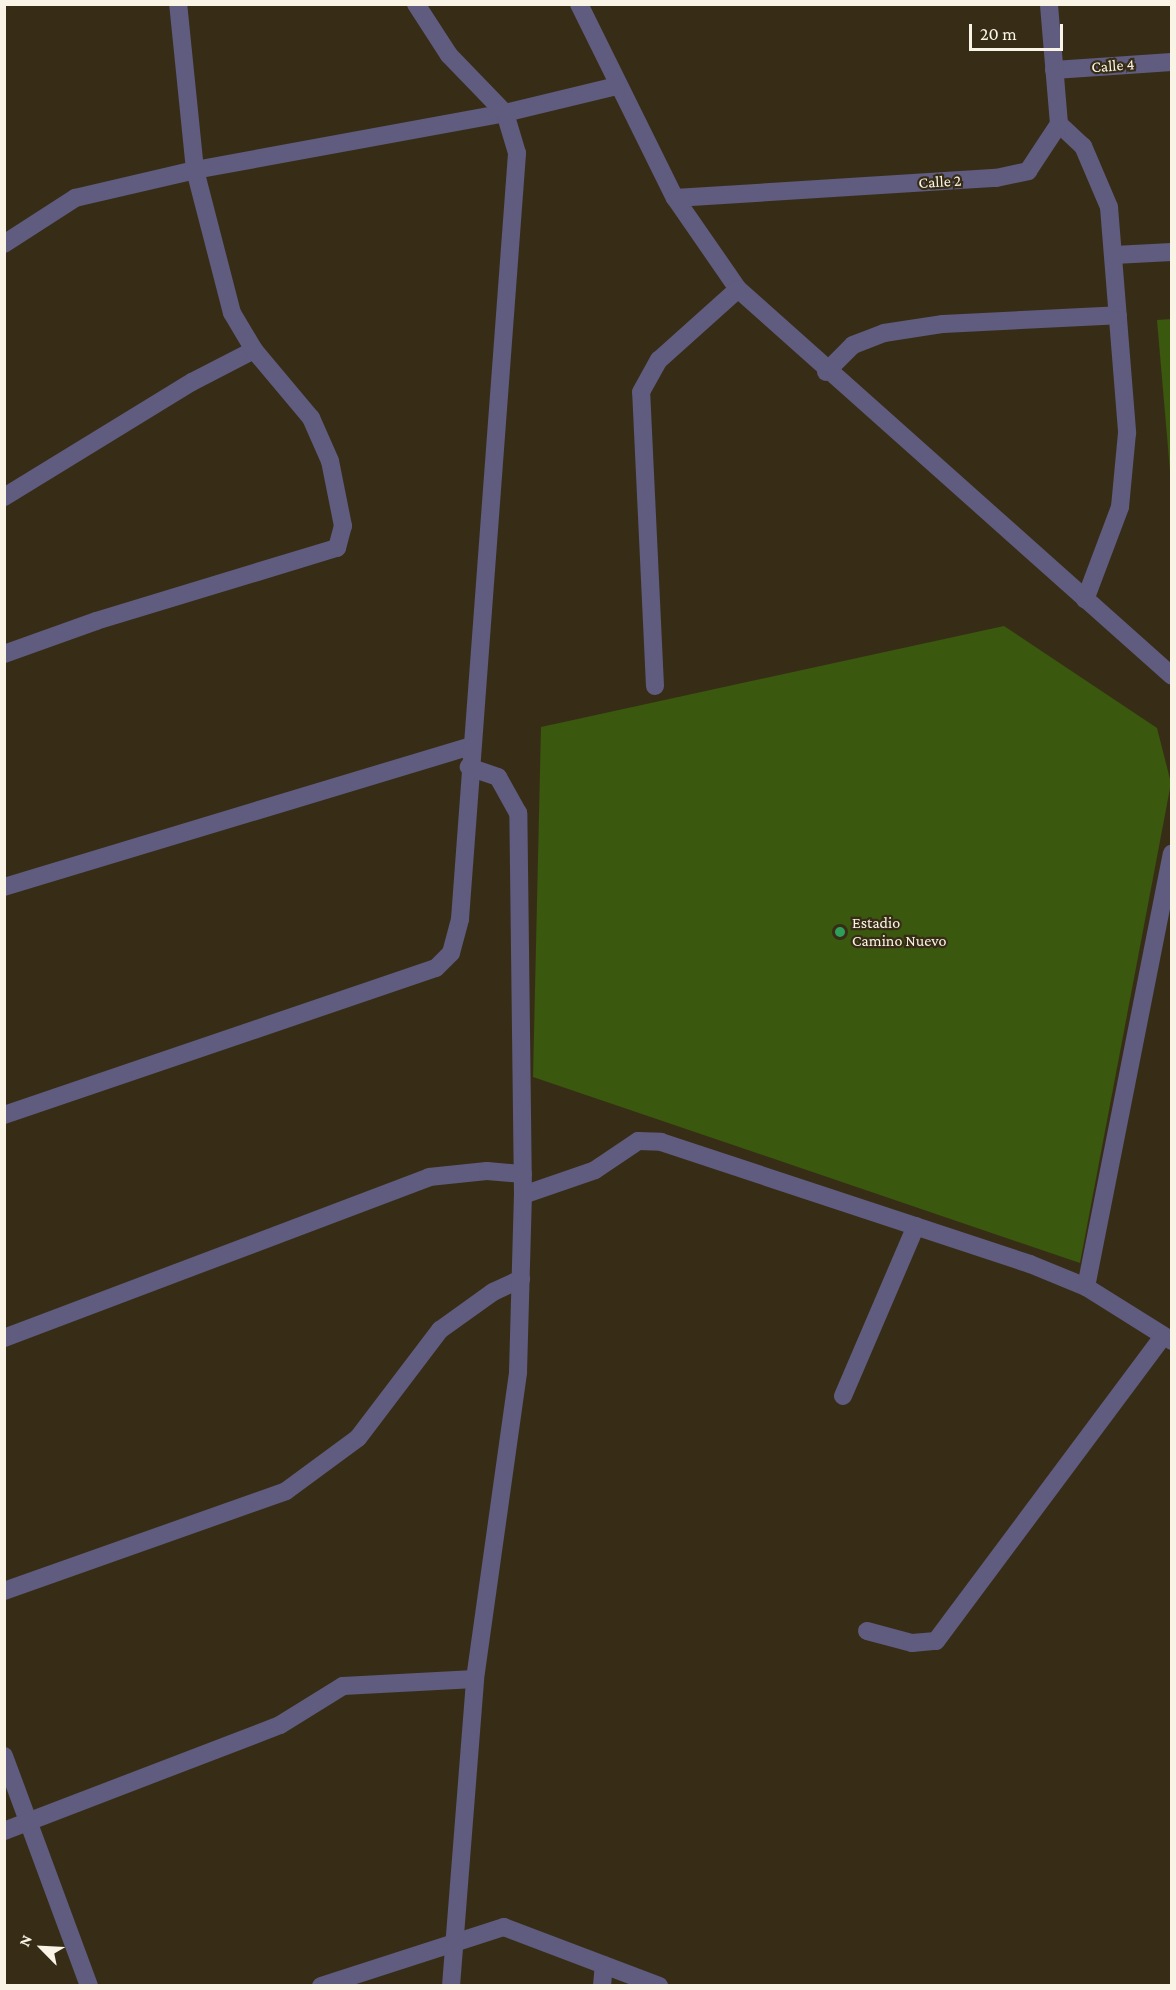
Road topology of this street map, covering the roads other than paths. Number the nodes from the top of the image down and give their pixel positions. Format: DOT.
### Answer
graph roads {
  1 [pos="178,4"];
  2 [pos="416,4"];
  3 [pos="579,4"];
  4 [pos="1049,4"];
  5 [pos="1172,62"];
  6 [pos="1054,70"];
  7 [pos="617,86"];
  8 [pos="505,113"];
  9 [pos="1059,124"];
  10 [pos="195,170"];
  11 [pos="675,198"];
  12 [pos="4,244"];
  13 [pos="1172,252"];
  14 [pos="1114,255"];
  15 [pos="738,289"];
  16 [pos="1118,315"];
  17 [pos="254,350"];
  18 [pos="826,372"];
  19 [pos="4,496"];
  20 [pos="1085,600"];
  21 [pos="4,654"];
  22 [pos="1172,676"];
  23 [pos="655,686"];
  24 [pos="470,746"];
  25 [pos="469,767"];
  26 [pos="1172,853"];
  27 [pos="4,887"];
  28 [pos="4,1115"];
  29 [pos="523,1174"];
  30 [pos="523,1195"];
  31 [pos="916,1226"];
  32 [pos="521,1279"];
  33 [pos="1086,1287"];
  34 [pos="4,1338"];
  35 [pos="1167,1339"];
  36 [pos="843,1396"];
  37 [pos="4,1590"];
  38 [pos="867,1630"];
  39 [pos="475,1679"];
  40 [pos="4,1756"];
  41 [pos="31,1822"];
  42 [pos="4,1831"];
  43 [pos="455,1942"];
  44 [pos="604,1965"];
  45 [pos="88,1986"];
  46 [pos="321,1986"];
  47 [pos="451,1986"];
  48 [pos="602,1986"];
  49 [pos="659,1986"];
  1 -- 10 [label="street"];
  2 -- 8 [label="street"];
  3 -- 7 [label="street"];
  4 -- 6 [label="street"];
  5 -- 6 [label="street, Calle 4"];
  6 -- 9 [label="street"];
  7 -- 8 [label="street"];
  7 -- 11 [label="street"];
  8 -- 10 [label="street"];
  8 -- 24 [label="street"];
  9 -- 11 [label="street, Calle 2"];
  9 -- 14 [label="street"];
  10 -- 12 [label="street"];
  10 -- 17 [label="street"];
  11 -- 15 [label="street"];
  13 -- 14 [label="street"];
  14 -- 16 [label="street"];
  15 -- 18 [label="street"];
  15 -- 23 [label="street"];
  16 -- 18 [label="street"];
  16 -- 20 [label="street"];
  17 -- 19 [label="street"];
  17 -- 21 [label="street"];
  18 -- 20 [label="street"];
  20 -- 22 [label="street"];
  24 -- 25 [label="street"];
  24 -- 27 [label="street"];
  25 -- 28 [label="street"];
  25 -- 29 [label="street"];
  26 -- 33 [label="street"];
  29 -- 30 [label="street"];
  29 -- 34 [label="street"];
  30 -- 31 [label="street"];
  30 -- 32 [label="street"];
  31 -- 33 [label="street"];
  31 -- 36 [label="street"];
  32 -- 37 [label="street"];
  32 -- 39 [label="street"];
  33 -- 35 [label="street"];
  35 -- 38 [label="street"];
  39 -- 41 [label="street"];
  39 -- 43 [label="street"];
  40 -- 41 [label="street"];
  41 -- 42 [label="street"];
  41 -- 45 [label="street"];
  43 -- 44 [label="street"];
  43 -- 46 [label="street"];
  43 -- 47 [label="street"];
  44 -- 48 [label="street"];
  44 -- 49 [label="street"];
}
